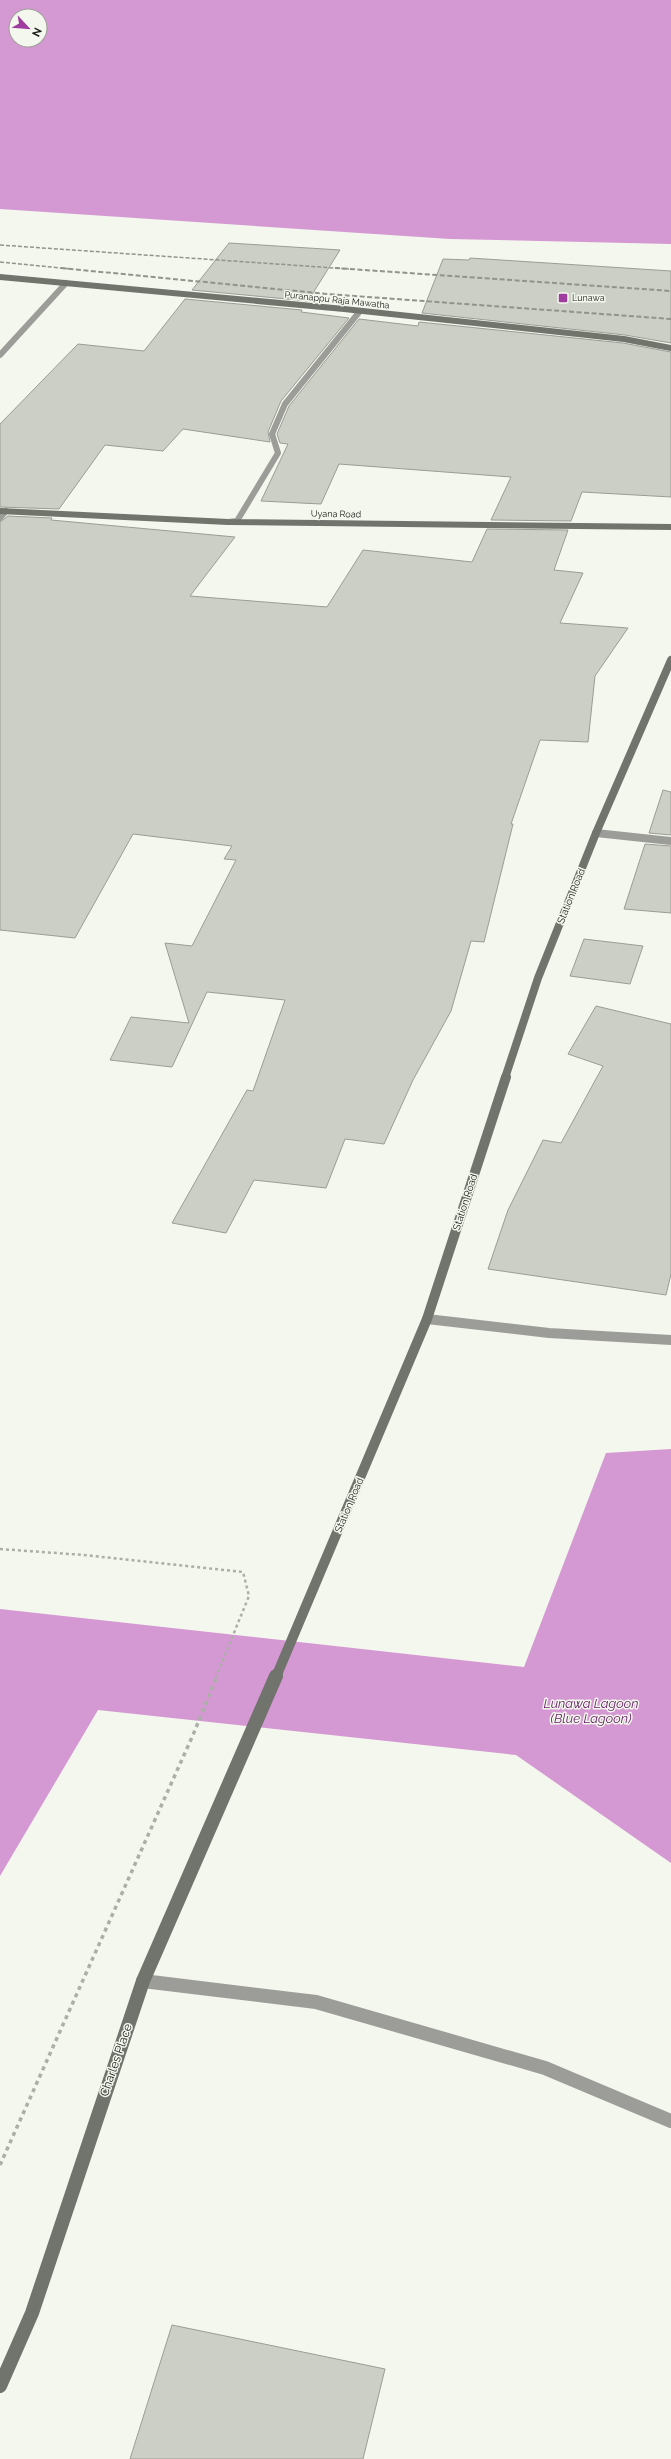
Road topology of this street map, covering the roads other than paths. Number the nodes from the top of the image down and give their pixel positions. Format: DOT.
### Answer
graph roads {
  1 [pos="0,277"];
  2 [pos="66,283"];
  3 [pos="360,311"];
  4 [pos="671,348"];
  5 [pos="0,355"];
  6 [pos="3,511"];
  7 [pos="0,518"];
  8 [pos="228,522"];
  9 [pos="671,527"];
  10 [pos="671,660"];
  11 [pos="596,833"];
  12 [pos="671,841"];
  13 [pos="427,1319"];
  14 [pos="671,1340"];
  15 [pos="249,1741"];
  16 [pos="143,1982"];
  17 [pos="671,2121"];
  18 [pos="0,2386"];
  1 -- 2 [label="street, Puranappu Raja Mawatha"];
  2 -- 3 [label="street, Puranappu Raja Mawatha"];
  2 -- 5 [label="street"];
  3 -- 4 [label="street, Puranappu Raja Mawatha"];
  3 -- 8 [label="street"];
  6 -- 7 [label="street"];
  6 -- 8 [label="street, Uyana Road"];
  8 -- 9 [label="street, Uyana Road"];
  10 -- 11 [label="street, Station Road"];
  11 -- 12 [label="street"];
  11 -- 13 [label="street, Station Road"];
  13 -- 14 [label="street"];
  13 -- 15 [label="street, Station Road"];
  15 -- 16 [label="street, Charles Place"];
  16 -- 17 [label="street"];
  16 -- 18 [label="street, Charles Place"];
}
